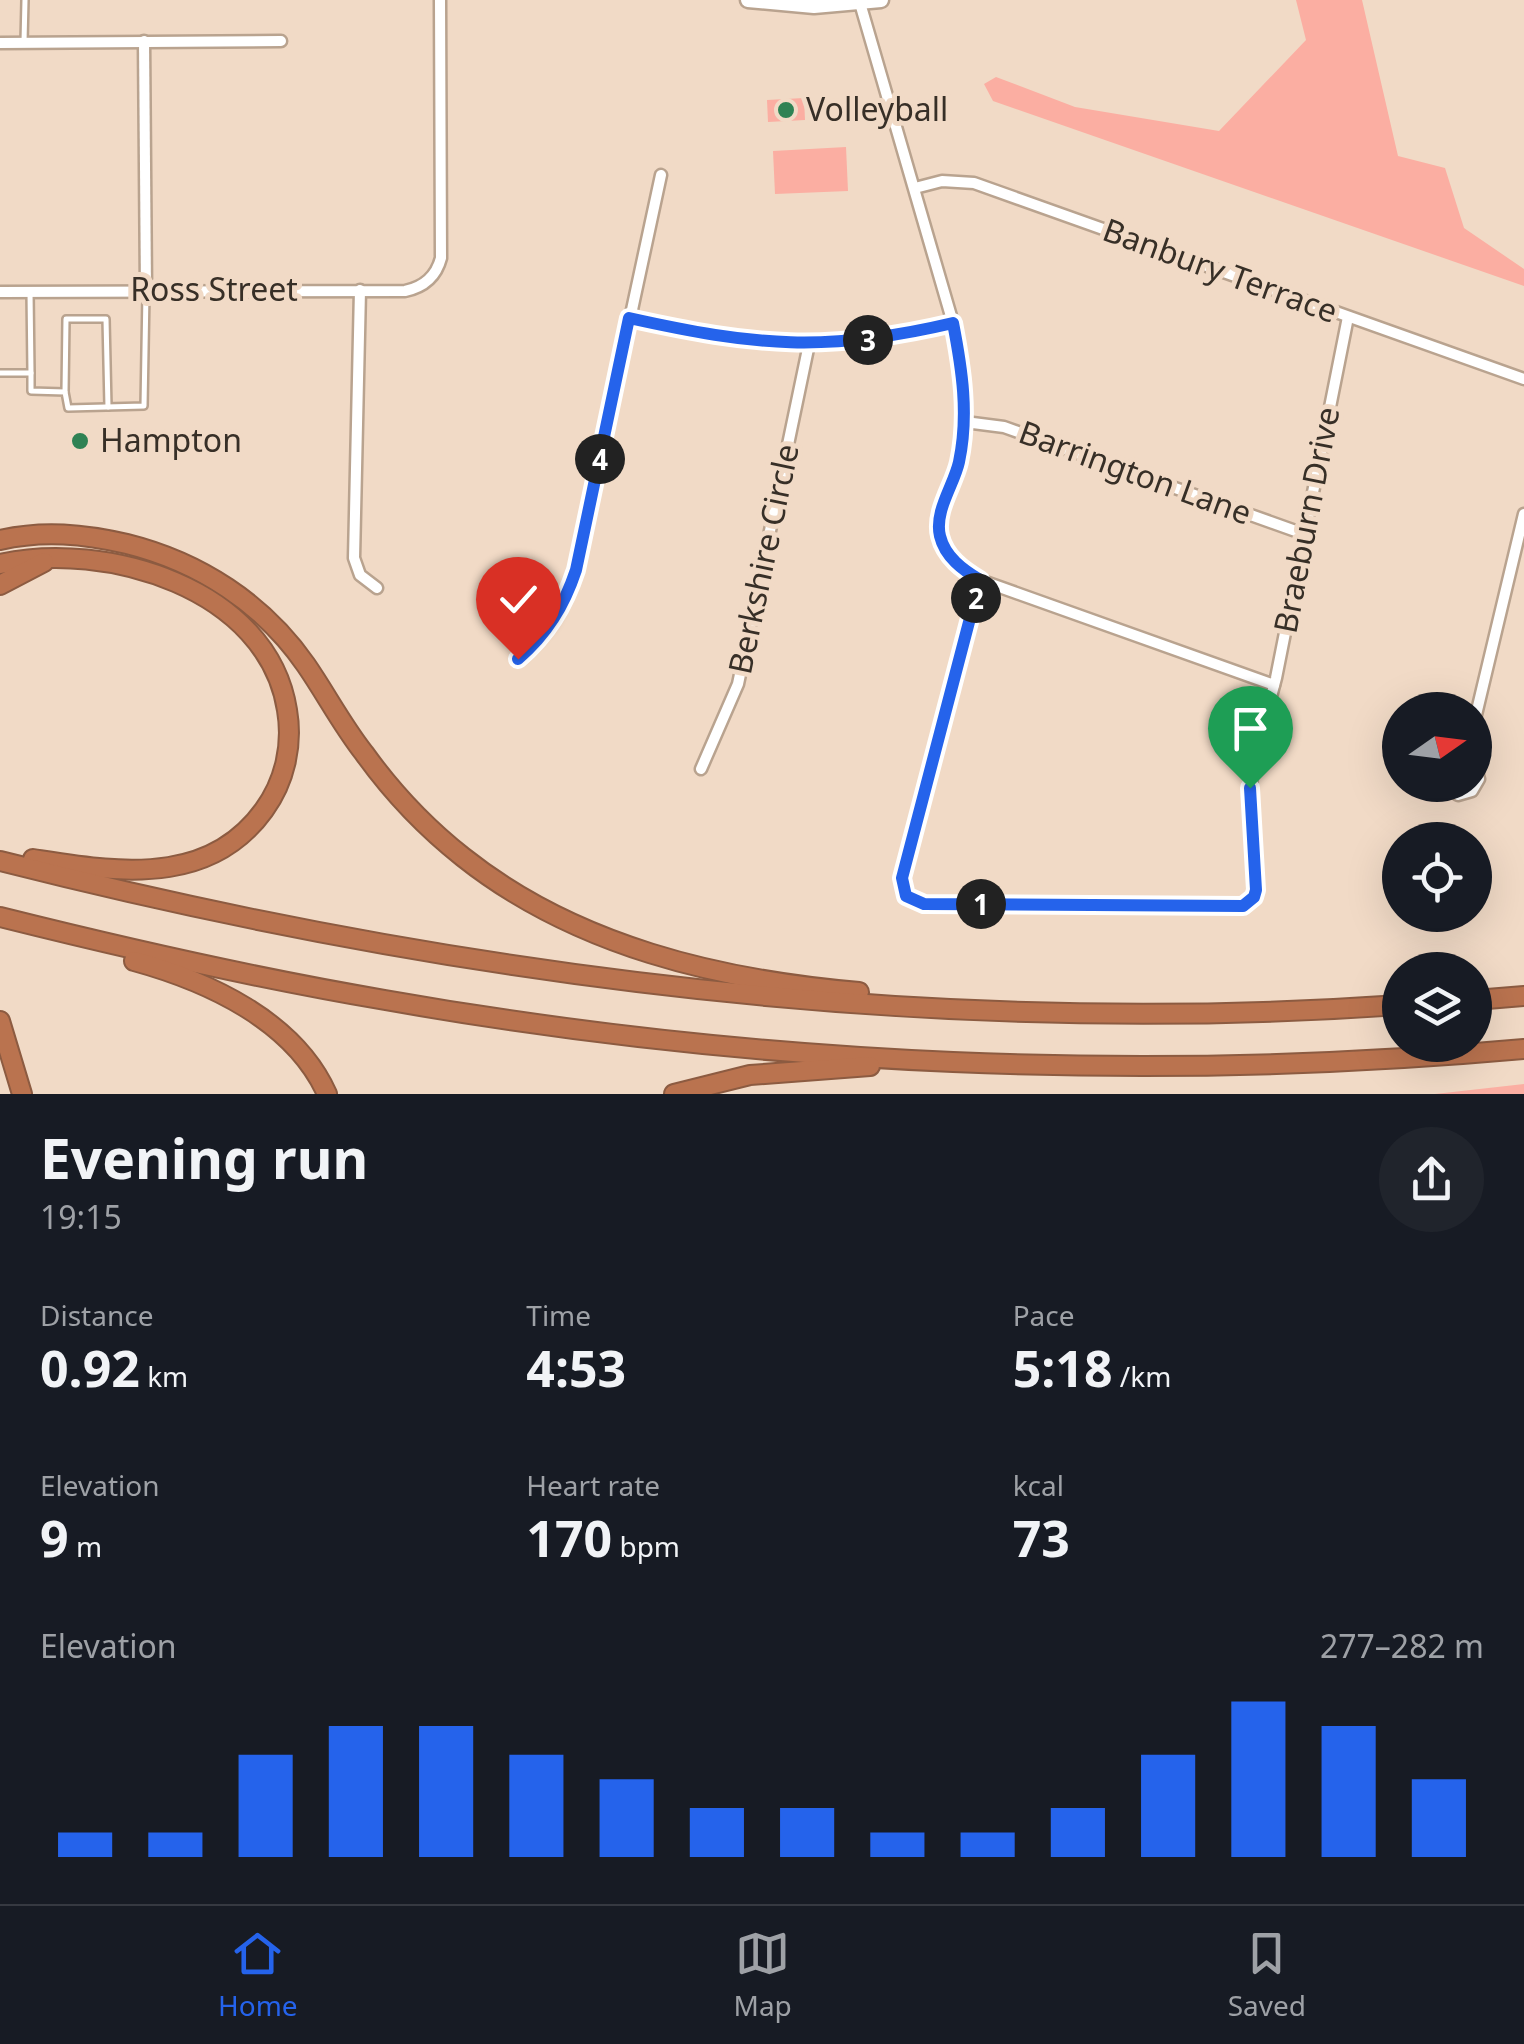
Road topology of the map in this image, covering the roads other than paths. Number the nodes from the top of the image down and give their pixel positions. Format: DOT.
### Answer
graph roads {
  1 [pos="24,0"];
  2 [pos="440,0"];
  3 [pos="748,0"];
  4 [pos="881,0"];
  5 [pos="860,3"];
  6 [pos="144,41"];
  7 [pos="282,41"];
  8 [pos="0,43"];
  9 [pos="24,43"];
  10 [pos="661,176"];
  11 [pos="915,188"];
  12 [pos="360,290"];
  13 [pos="146,291"];
  14 [pos="0,292"];
  15 [pos="30,292"];
  16 [pos="1348,317"];
  17 [pos="629,318"];
  18 [pos="953,323"];
  19 [pos="809,344"];
  20 [pos="31,373"];
  21 [pos="0,374"];
  22 [pos="1524,379"];
  23 [pos="65,392"];
  24 [pos="108,407"];
  25 [pos="964,422"];
  26 [pos="1524,514"];
  27 [pos="1304,534"];
  28 [pos="0,540"];
  29 [pos="60,557"];
  30 [pos="0,564"];
  31 [pos="980,580"];
  32 [pos="0,586"];
  33 [pos="377,588"];
  34 [pos="518,659"];
  35 [pos="1274,685"];
  36 [pos="1481,692"];
  37 [pos="702,768"];
  38 [pos="0,852"];
  39 [pos="0,861"];
  40 [pos="0,918"];
  41 [pos="1524,996"];
  42 [pos="1492,999"];
  43 [pos="1382,1006"];
  44 [pos="1114,1014"];
  45 [pos="0,1021"];
  46 [pos="0,1047"];
  47 [pos="1524,1048"];
  48 [pos="1120,1064"];
  49 [pos="9,1094"];
  50 [pos="22,1094"];
  51 [pos="327,1094"];
  52 [pos="674,1094"];
  1 -- 9 [label="lane"];
  2 -- 12 [label="street, Ross Street"];
  3 -- 5 [label="street"];
  4 -- 5 [label="street"];
  5 -- 11 [label="street"];
  6 -- 7 [label="street"];
  6 -- 9 [label="street"];
  6 -- 13 [label="street"];
  8 -- 9 [label="street"];
  10 -- 17 [label="street"];
  11 -- 16 [label="street, Banbury Terrace"];
  11 -- 18 [label="street"];
  12 -- 13 [label="street, Ross Street"];
  12 -- 33 [label="street"];
  13 -- 15 [label="street, Ross Street"];
  13 -- 24 [label="lane"];
  14 -- 15 [label="street, Ross Street"];
  15 -- 20 [label="lane"];
  16 -- 22 [label="street, Banbury Terrace"];
  16 -- 27 [label="street, Braeburn Drive"];
  17 -- 19 [label="street"];
  17 -- 34 [label="street"];
  18 -- 19 [label="street"];
  18 -- 25 [label="street"];
  19 -- 37 [label="street, Berkshire Circle"];
  20 -- 21 [label="lane"];
  20 -- 23 [label="lane"];
  23 -- 24 [label="lane"];
  23 -- 24 [label="lane"];
  25 -- 27 [label="street, Barrington Lane"];
  25 -- 31 [label="street"];
  26 -- 36 [label="street"];
  27 -- 35 [label="street, Braeburn Drive"];
  28 -- 44 [label="highway"];
  29 -- 30 [label="highway"];
  29 -- 32 [label="highway"];
  29 -- 38 [label="highway"];
  31 -- 35 [label="street"];
  31 -- 35 [label="street, Braeburn Drive"];
  39 -- 44 [label="highway"];
  40 -- 48 [label="highway"];
  40 -- 51 [label="highway"];
  41 -- 42 [label="highway"];
  43 -- 44 [label="highway"];
  45 -- 50 [label="highway"];
  46 -- 49 [label="highway"];
  47 -- 48 [label="highway"];
  48 -- 52 [label="highway"];
}
